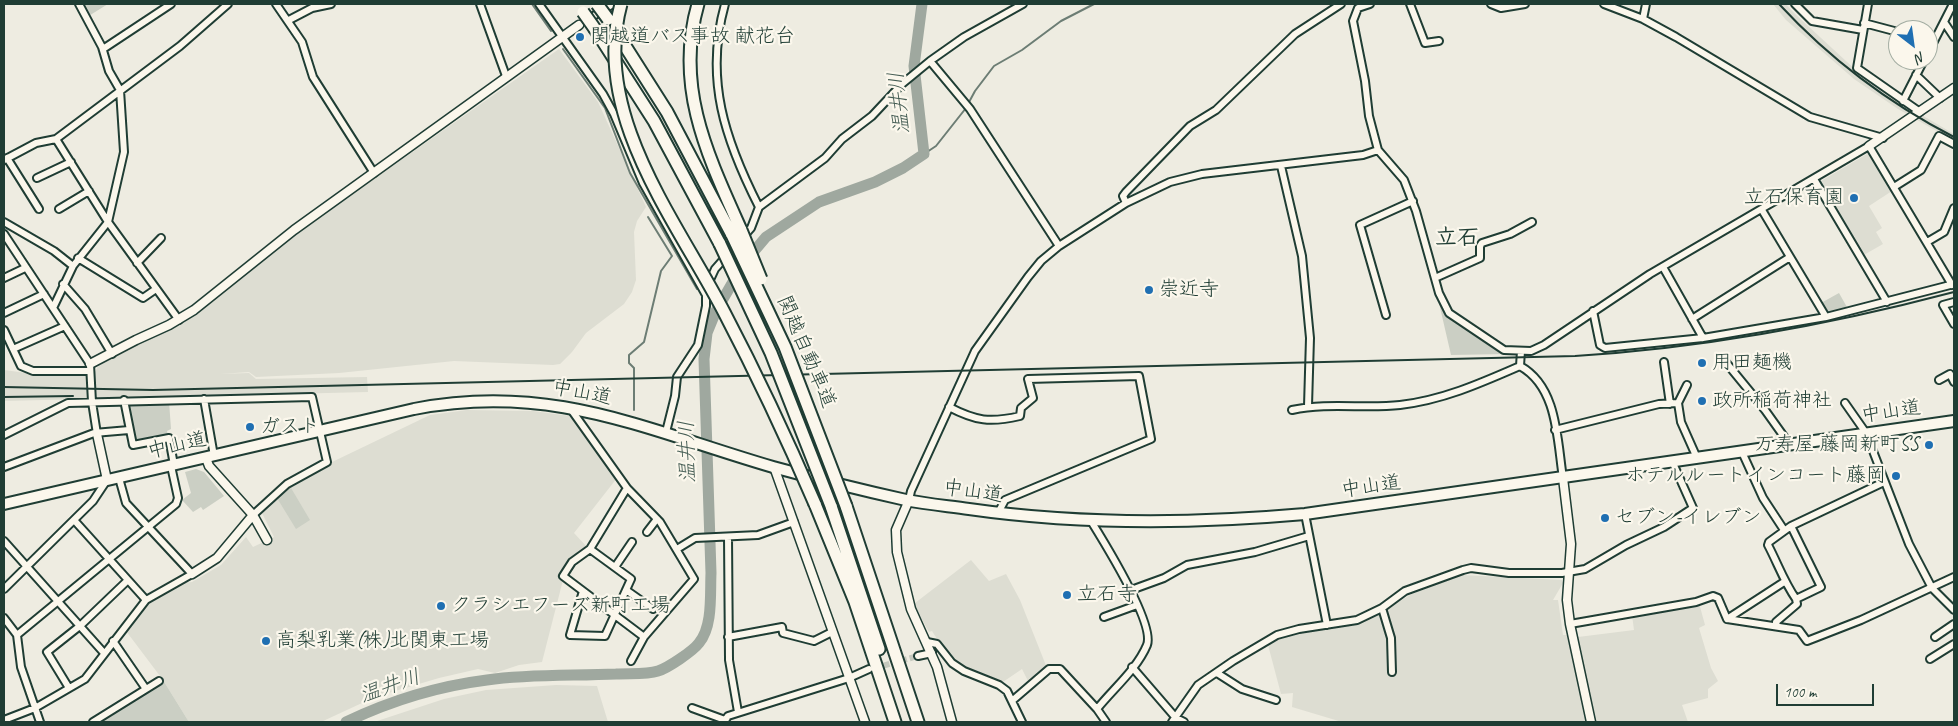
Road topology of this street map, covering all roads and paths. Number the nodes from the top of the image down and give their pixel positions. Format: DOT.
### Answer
graph roads {
  1 [pos="79,4"];
  2 [pos="171,4"];
  3 [pos="228,4"];
  4 [pos="276,4"];
  5 [pos="330,4"];
  6 [pos="480,4"];
  7 [pos="539,4"];
  8 [pos="597,4"];
  9 [pos="613,4"];
  10 [pos="621,4"];
  11 [pos="698,4"];
  12 [pos="725,4"];
  13 [pos="1023,4"];
  14 [pos="1341,4"];
  15 [pos="1370,4"];
  16 [pos="1410,4"];
  17 [pos="1491,4"];
  18 [pos="1525,4"];
  19 [pos="1604,4"];
  20 [pos="1646,4"];
  21 [pos="1796,4"];
  22 [pos="1868,4"];
  23 [pos="1953,4"];
  24 [pos="580,8"];
  25 [pos="289,20"];
  26 [pos="1643,20"];
  27 [pos="1944,22"];
  28 [pos="1864,23"];
  29 [pos="579,24"];
  30 [pos="1888,29"];
  31 [pos="1862,30"];
  32 [pos="1938,30"];
  33 [pos="563,36"];
  34 [pos="1954,37"];
  35 [pos="1439,41"];
  36 [pos="103,49"];
  37 [pos="930,61"];
  38 [pos="1919,70"];
  39 [pos="1916,75"];
  40 [pos="506,76"];
  41 [pos="1954,88"];
  42 [pos="120,90"];
  43 [pos="1940,98"];
  44 [pos="1902,101"];
  45 [pos="1920,112"];
  46 [pos="1883,138"];
  47 [pos="56,139"];
  48 [pos="1954,144"];
  49 [pos="1869,146"];
  50 [pos="1378,150"];
  51 [pos="5,159"];
  52 [pos="71,162"];
  53 [pos="1281,166"];
  54 [pos="374,172"];
  55 [pos="37,178"];
  56 [pos="1814,179"];
  57 [pos="1894,187"];
  58 [pos="89,191"];
  59 [pos="1412,201"];
  60 [pos="1126,203"];
  61 [pos="758,207"];
  62 [pos="1954,208"];
  63 [pos="39,209"];
  64 [pos="59,209"];
  65 [pos="1762,210"];
  66 [pos="4,222"];
  67 [pos="108,222"];
  68 [pos="1532,222"];
  69 [pos="737,233"];
  70 [pos="4,234"];
  71 [pos="161,238"];
  72 [pos="1927,242"];
  73 [pos="1059,246"];
  74 [pos="1790,257"];
  75 [pos="78,258"];
  76 [pos="137,262"];
  77 [pos="73,266"];
  78 [pos="1663,267"];
  79 [pos="25,268"];
  80 [pos="4,278"];
  81 [pos="1435,278"];
  82 [pos="63,284"];
  83 [pos="1953,284"];
  84 [pos="156,289"];
  85 [pos="44,294"];
  86 [pos="706,296"];
  87 [pos="1887,302"];
  88 [pos="1954,302"];
  89 [pos="53,308"];
  90 [pos="1593,311"];
  91 [pos="4,313"];
  92 [pos="1386,315"];
  93 [pos="1826,317"];
  94 [pos="1692,319"];
  95 [pos="179,320"];
  96 [pos="1954,324"];
  97 [pos="65,326"];
  98 [pos="4,330"];
  99 [pos="1703,338"];
  100 [pos="13,349"];
  101 [pos="1521,351"];
  102 [pos="112,354"];
  103 [pos="1724,360"];
  104 [pos="1664,362"];
  105 [pos="1520,366"];
  106 [pos="90,368"];
  107 [pos="1939,380"];
  108 [pos="1954,382"];
  109 [pos="1687,385"];
  110 [pos="204,399"];
  111 [pos="124,400"];
  112 [pos="92,402"];
  113 [pos="1845,403"];
  114 [pos="1670,404"];
  115 [pos="1678,404"];
  116 [pos="1308,406"];
  117 [pos="569,407"];
  118 [pos="949,407"];
  119 [pos="1292,410"];
  120 [pos="1954,421"];
  121 [pos="129,430"];
  122 [pos="319,430"];
  123 [pos="1555,430"];
  124 [pos="666,432"];
  125 [pos="1866,433"];
  126 [pos="97,434"];
  127 [pos="4,435"];
  128 [pos="1790,445"];
  129 [pos="1742,452"];
  130 [pos="210,457"];
  131 [pos="1697,458"];
  132 [pos="1672,462"];
  133 [pos="173,466"];
  134 [pos="4,467"];
  135 [pos="774,467"];
  136 [pos="119,478"];
  137 [pos="1563,478"];
  138 [pos="107,480"];
  139 [pos="1884,482"];
  140 [pos="627,488"];
  141 [pos="909,500"];
  142 [pos="4,504"];
  143 [pos="998,513"];
  144 [pos="1305,514"];
  145 [pos="253,515"];
  146 [pos="657,519"];
  147 [pos="74,520"];
  148 [pos="1091,521"];
  149 [pos="794,522"];
  150 [pos="1791,526"];
  151 [pos="147,527"];
  152 [pos="1784,530"];
  153 [pos="647,532"];
  154 [pos="1309,536"];
  155 [pos="727,537"];
  156 [pos="267,540"];
  157 [pos="4,541"];
  158 [pos="632,542"];
  159 [pos="590,549"];
  160 [pos="677,549"];
  161 [pos="109,559"];
  162 [pos="27,566"];
  163 [pos="615,567"];
  164 [pos="1569,572"];
  165 [pos="192,574"];
  166 [pos="1954,577"];
  167 [pos="128,580"];
  168 [pos="1784,582"];
  169 [pos="1932,588"];
  170 [pos="4,589"];
  171 [pos="626,590"];
  172 [pos="1131,590"];
  173 [pos="583,591"];
  174 [pos="1796,599"];
  175 [pos="146,600"];
  176 [pos="60,602"];
  177 [pos="1137,605"];
  178 [pos="1382,608"];
  179 [pos="653,609"];
  180 [pos="1954,610"];
  181 [pos="615,615"];
  182 [pos="1104,617"];
  183 [pos="4,618"];
  184 [pos="1726,619"];
  185 [pos="1570,624"];
  186 [pos="1954,624"];
  187 [pos="81,625"];
  188 [pos="1327,625"];
  189 [pos="1777,626"];
  190 [pos="832,632"];
  191 [pos="18,636"];
  192 [pos="644,637"];
  193 [pos="728,637"];
  194 [pos="1935,637"];
  195 [pos="113,641"];
  196 [pos="927,642"];
  197 [pos="1954,644"];
  198 [pos="104,653"];
  199 [pos="932,653"];
  200 [pos="918,656"];
  201 [pos="1930,659"];
  202 [pos="631,661"];
  203 [pos="1132,667"];
  204 [pos="869,669"];
  205 [pos="1216,672"];
  206 [pos="1392,672"];
  207 [pos="849,678"];
  208 [pos="159,681"];
  209 [pos="69,688"];
  210 [pos="146,689"];
  211 [pos="1013,700"];
  212 [pos="1276,700"];
  213 [pos="35,708"];
  214 [pos="692,708"];
  215 [pos="1096,709"];
  216 [pos="738,712"];
  217 [pos="4,720"];
  218 [pos="1174,720"];
  219 [pos="725,721"];
  220 [pos="40,722"];
  221 [pos="94,722"];
  222 [pos="865,722"];
  223 [pos="896,722"];
  224 [pos="902,722"];
  225 [pos="918,722"];
  226 [pos="952,722"];
  227 [pos="1022,722"];
  228 [pos="1106,722"];
  229 [pos="1184,722"];
  230 [pos="1591,722"];
  1 -- 36 [label="street"];
  2 -- 36 [label="street"];
  3 -- 42 [label="street"];
  4 -- 25 [label="street"];
  5 -- 25 [label="street"];
  6 -- 40 [label="street"];
  7 -- 33 [label="street"];
  8 -- 69 [label="highway, bridge"];
  9 -- 29 [label="street"];
  10 -- 223 [label="highway, bridge"];
  11 -- 69 [label="highway"];
  12 -- 61 [label="street"];
  13 -- 37 [label="street"];
  14 -- 60 [label="street"];
  15 -- 50 [label="street"];
  16 -- 35 [label="street"];
  17 -- 18 [label="street"];
  19 -- 26 [label="street"];
  20 -- 26 [label="street"];
  21 -- 31 [label="street"];
  22 -- 28 [label="street"];
  23 -- 27 [label="street"];
  24 -- 224 [label="highway, 関越自動車道, bridge"];
  25 -- 54 [label="street"];
  26 -- 46 [label="street"];
  27 -- 32 [label="street"];
  27 -- 34 [label="street"];
  28 -- 30 [label="street"];
  28 -- 31 [label="street"];
  29 -- 33 [label="street"];
  31 -- 44 [label="street"];
  33 -- 40 [label="street"];
  33 -- 86 [label="street"];
  36 -- 42 [label="street"];
  37 -- 61 [label="street"];
  37 -- 73 [label="street"];
  38 -- 39 [label="street"];
  39 -- 43 [label="street"];
  39 -- 44 [label="street"];
  40 -- 54 [label="street"];
  41 -- 43 [label="street"];
  42 -- 47 [label="street"];
  42 -- 67 [label="street"];
  43 -- 45 [label="street"];
  44 -- 45 [label="street"];
  45 -- 46 [label="street"];
  46 -- 49 [label="street"];
  47 -- 51 [label="street"];
  47 -- 52 [label="street"];
  48 -- 57 [label="street"];
  49 -- 56 [label="street"];
  49 -- 57 [label="street"];
  50 -- 53 [label="street"];
  50 -- 59 [label="street"];
  51 -- 63 [label="street"];
  52 -- 55 [label="street"];
  52 -- 58 [label="street"];
  53 -- 60 [label="street"];
  53 -- 116 [label="street"];
  54 -- 95 [label="street"];
  56 -- 65 [label="street"];
  56 -- 87 [label="street"];
  57 -- 72 [label="street"];
  58 -- 64 [label="street"];
  58 -- 67 [label="street"];
  59 -- 81 [label="street"];
  59 -- 92 [label="street"];
  60 -- 73 [label="street"];
  61 -- 86 [label="street"];
  62 -- 72 [label="street"];
  65 -- 74 [label="street"];
  65 -- 78 [label="street"];
  66 -- 77 [label="street"];
  67 -- 75 [label="street"];
  67 -- 76 [label="street"];
  68 -- 81 [label="street"];
  69 -- 225 [label="highway, bridge"];
  70 -- 79 [label="street"];
  71 -- 76 [label="street"];
  72 -- 83 [label="street"];
  73 -- 118 [label="street"];
  74 -- 93 [label="street"];
  74 -- 94 [label="street"];
  75 -- 77 [label="street"];
  75 -- 84 [label="street"];
  76 -- 84 [label="street"];
  77 -- 82 [label="street"];
  78 -- 90 [label="street"];
  78 -- 94 [label="street"];
  79 -- 80 [label="street"];
  79 -- 85 [label="street"];
  81 -- 101 [label="street"];
  82 -- 89 [label="street"];
  82 -- 102 [label="street"];
  83 -- 87 [label="street"];
  84 -- 95 [label="street"];
  85 -- 89 [label="street"];
  85 -- 91 [label="street"];
  86 -- 124 [label="street"];
  87 -- 93 [label="street"];
  88 -- 96 [label="street"];
  89 -- 97 [label="street"];
  90 -- 99 [label="street"];
  90 -- 101 [label="street"];
  93 -- 99 [label="street"];
  94 -- 99 [label="street"];
  95 -- 102 [label="street"];
  97 -- 100 [label="street"];
  97 -- 106 [label="street"];
  98 -- 100 [label="street"];
  100 -- 106 [label="street"];
  101 -- 105 [label="street"];
  102 -- 106 [label="street"];
  103 -- 128 [label="street"];
  104 -- 114 [label="street"];
  105 -- 116 [label="street"];
  105 -- 123 [label="street"];
  106 -- 112 [label="street"];
  107 -- 108 [label="street"];
  109 -- 115 [label="street"];
  110 -- 111 [label="street"];
  110 -- 122 [label="street"];
  110 -- 130 [label="street"];
  111 -- 112 [label="street"];
  111 -- 121 [label="street"];
  112 -- 126 [label="street"];
  112 -- 127 [label="street"];
  113 -- 125 [label="street"];
  114 -- 115 [label="street"];
  114 -- 123 [label="street"];
  115 -- 131 [label="street"];
  116 -- 119 [label="street"];
  117 -- 122 [label="highway, 中山道"];
  117 -- 124 [label="highway, 中山道"];
  117 -- 140 [label="street"];
  118 -- 141 [label="street"];
  118 -- 143 [label="street"];
  120 -- 125 [label="highway, 中山道"];
  121 -- 126 [label="street"];
  121 -- 133 [label="street"];
  122 -- 130 [label="highway, 中山道"];
  122 -- 145 [label="street"];
  123 -- 137 [label="street"];
  124 -- 135 [label="highway, 中山道"];
  125 -- 128 [label="highway, 中山道"];
  125 -- 139 [label="street"];
  126 -- 134 [label="street"];
  126 -- 138 [label="street"];
  128 -- 129 [label="highway, 中山道"];
  129 -- 131 [label="highway, 中山道"];
  129 -- 152 [label="street"];
  130 -- 133 [label="highway, 中山道"];
  130 -- 145 [label="street"];
  131 -- 132 [label="highway, 中山道"];
  132 -- 137 [label="highway, 中山道"];
  132 -- 164 [label="street"];
  133 -- 136 [label="highway, 中山道"];
  133 -- 151 [label="street"];
  135 -- 141 [label="highway, 中山道"];
  135 -- 149 [label="street"];
  136 -- 138 [label="highway, 中山道"];
  136 -- 151 [label="street"];
  137 -- 144 [label="highway, 中山道"];
  137 -- 164 [label="street"];
  138 -- 142 [label="highway, 中山道"];
  138 -- 147 [label="street"];
  139 -- 150 [label="street"];
  139 -- 169 [label="street"];
  140 -- 146 [label="street"];
  140 -- 159 [label="street"];
  141 -- 143 [label="highway, 中山道"];
  141 -- 196 [label="street"];
  143 -- 148 [label="highway, 中山道"];
  144 -- 148 [label="highway, 中山道"];
  144 -- 154 [label="street"];
  145 -- 156 [label="street"];
  145 -- 165 [label="street"];
  146 -- 153 [label="street"];
  146 -- 160 [label="street"];
  147 -- 161 [label="street"];
  147 -- 162 [label="street"];
  148 -- 172 [label="street"];
  149 -- 155 [label="street"];
  149 -- 190 [label="street"];
  150 -- 152 [label="street"];
  150 -- 174 [label="street"];
  151 -- 161 [label="street"];
  151 -- 165 [label="street"];
  152 -- 168 [label="street"];
  154 -- 172 [label="street"];
  154 -- 188 [label="street"];
  155 -- 160 [label="street"];
  155 -- 193 [label="street"];
  157 -- 162 [label="street"];
  158 -- 163 [label="street"];
  159 -- 163 [label="street"];
  159 -- 173 [label="street"];
  160 -- 192 [label="street"];
  161 -- 167 [label="street"];
  161 -- 176 [label="street"];
  162 -- 170 [label="street"];
  162 -- 176 [label="street"];
  163 -- 171 [label="street"];
  164 -- 178 [label="street"];
  164 -- 185 [label="street"];
  165 -- 175 [label="street"];
  166 -- 169 [label="street"];
  167 -- 175 [label="street"];
  167 -- 187 [label="street"];
  168 -- 174 [label="street"];
  168 -- 184 [label="street"];
  169 -- 180 [label="street"];
  169 -- 189 [label="street"];
  171 -- 179 [label="street"];
  171 -- 181 [label="street"];
  172 -- 177 [label="street"];
  173 -- 181 [label="street"];
  173 -- 181 [label="street"];
  174 -- 189 [label="street"];
  175 -- 195 [label="street"];
  176 -- 187 [label="street"];
  176 -- 191 [label="street"];
  177 -- 182 [label="street"];
  177 -- 203 [label="street"];
  178 -- 188 [label="street"];
  178 -- 206 [label="street"];
  181 -- 192 [label="street"];
  183 -- 191 [label="street"];
  184 -- 185 [label="street"];
  184 -- 189 [label="street"];
  185 -- 230 [label="street"];
  186 -- 194 [label="street"];
  187 -- 198 [label="street"];
  187 -- 209 [label="street"];
  188 -- 205 [label="street"];
  190 -- 193 [label="street"];
  190 -- 207 [label="street"];
  191 -- 213 [label="street"];
  192 -- 202 [label="street"];
  193 -- 216 [label="street"];
  195 -- 198 [label="street"];
  195 -- 210 [label="street"];
  196 -- 199 [label="street"];
  196 -- 211 [label="street"];
  197 -- 201 [label="street"];
  198 -- 209 [label="street"];
  199 -- 200 [label="street"];
  199 -- 226 [label="street"];
  203 -- 215 [label="street"];
  203 -- 218 [label="street"];
  204 -- 207 [label="street"];
  205 -- 212 [label="street"];
  205 -- 218 [label="street"];
  207 -- 216 [label="street"];
  207 -- 222 [label="street"];
  208 -- 210 [label="street"];
  209 -- 213 [label="street"];
  210 -- 221 [label="street"];
  211 -- 215 [label="street"];
  211 -- 227 [label="street"];
  213 -- 217 [label="street"];
  213 -- 220 [label="street"];
  214 -- 219 [label="street"];
  215 -- 228 [label="street"];
  216 -- 219 [label="street"];
  218 -- 229 [label="street"];
}
